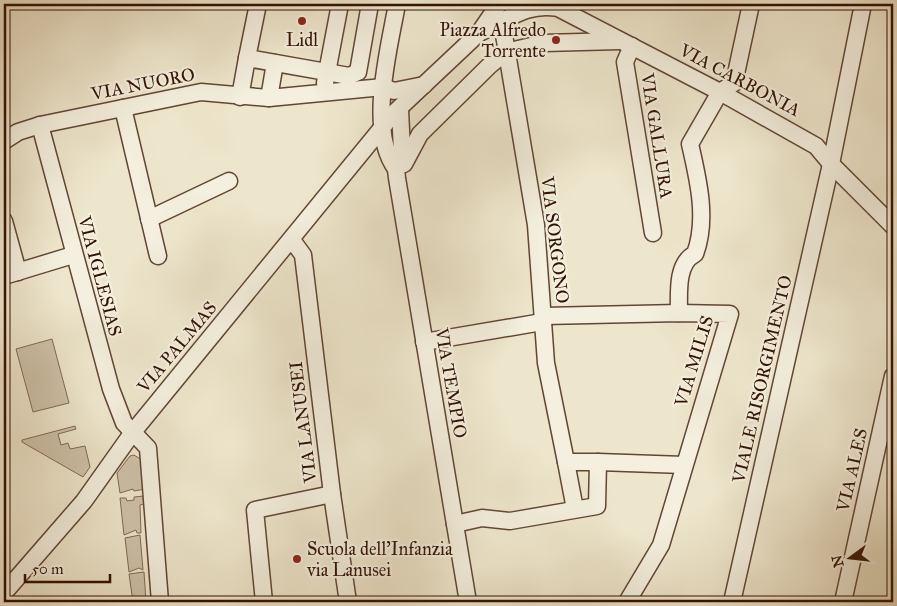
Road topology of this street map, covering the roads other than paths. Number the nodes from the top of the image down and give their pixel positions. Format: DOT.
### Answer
graph roads {
  1 [pos="258,4"];
  2 [pos="340,4"];
  3 [pos="370,4"];
  4 [pos="397,4"];
  5 [pos="499,4"];
  6 [pos="751,4"];
  7 [pos="863,4"];
  8 [pos="542,5"];
  9 [pos="502,23"];
  10 [pos="478,33"];
  11 [pos="627,43"];
  12 [pos="506,52"];
  13 [pos="247,58"];
  14 [pos="275,63"];
  15 [pos="326,74"];
  16 [pos="720,92"];
  17 [pos="323,94"];
  18 [pos="240,97"];
  19 [pos="269,98"];
  20 [pos="391,100"];
  21 [pos="123,108"];
  22 [pos="40,125"];
  23 [pos="383,128"];
  24 [pos="4,141"];
  25 [pos="831,164"];
  26 [pos="397,174"];
  27 [pos="229,181"];
  28 [pos="148,219"];
  29 [pos="4,221"];
  30 [pos="893,226"];
  31 [pos="652,233"];
  32 [pos="292,240"];
  33 [pos="73,255"];
  34 [pos="158,256"];
  35 [pos="11,274"];
  36 [pos="679,313"];
  37 [pos="543,319"];
  38 [pos="424,342"];
  39 [pos="893,376"];
  40 [pos="133,432"];
  41 [pos="566,462"];
  42 [pos="598,462"];
  43 [pos="684,465"];
  44 [pos="332,494"];
  45 [pos="575,509"];
  46 [pos="455,524"];
  47 [pos="4,592"];
  48 [pos="160,602"];
  49 [pos="264,602"];
  50 [pos="348,602"];
  51 [pos="468,602"];
  52 [pos="627,602"];
  53 [pos="732,602"];
  54 [pos="843,602"];
  1 -- 13 [label="street"];
  2 -- 15 [label="street"];
  3 -- 15 [label="street"];
  4 -- 20 [label="street"];
  5 -- 10 [label="street"];
  6 -- 16 [label="street, VIA MILIS"];
  7 -- 25 [label="street, VIALE RISORGIMENTO"];
  8 -- 9 [label="street, VIA CARBONIA"];
  8 -- 11 [label="street, VIA CARBONIA"];
  9 -- 10 [label="street, VIA CARBONIA"];
  9 -- 12 [label="street, VIA SORGONO"];
  10 -- 20 [label="street"];
  11 -- 12 [label="street"];
  11 -- 16 [label="street, VIA CARBONIA"];
  11 -- 31 [label="street, VIA GALLURA"];
  12 -- 26 [label="street"];
  12 -- 37 [label="street, VIA SORGONO"];
  13 -- 14 [label="street"];
  13 -- 18 [label="street"];
  14 -- 15 [label="street"];
  14 -- 19 [label="street"];
  15 -- 17 [label="street"];
  16 -- 25 [label="street, VIA CARBONIA"];
  16 -- 36 [label="street, VIA MILIS"];
  17 -- 19 [label="street, VIA NUORO"];
  17 -- 20 [label="street, VIA NUORO"];
  18 -- 19 [label="street, VIA NUORO"];
  18 -- 21 [label="street, VIA NUORO"];
  20 -- 23 [label="street"];
  20 -- 26 [label="street, VIA TEMPIO"];
  21 -- 22 [label="street, VIA NUORO"];
  21 -- 28 [label="street"];
  22 -- 24 [label="street, VIA NUORO"];
  22 -- 33 [label="street, VIA IGLESIAS"];
  23 -- 26 [label="street, VIA TEMPIO"];
  23 -- 32 [label="street, VIA PALMAS"];
  25 -- 30 [label="street, VIA CARBONIA"];
  25 -- 53 [label="street, VIALE RISORGIMENTO"];
  26 -- 38 [label="street, VIA TEMPIO"];
  27 -- 28 [label="street"];
  28 -- 34 [label="street"];
  29 -- 35 [label="street"];
  32 -- 40 [label="street, VIA PALMAS"];
  32 -- 44 [label="street, VIA LANUSEI"];
  33 -- 35 [label="street"];
  33 -- 40 [label="street, VIA IGLESIAS"];
  36 -- 37 [label="street"];
  36 -- 43 [label="street, VIA MILIS"];
  37 -- 38 [label="street"];
  37 -- 41 [label="street, VIA SORGONO"];
  38 -- 46 [label="street, VIA TEMPIO"];
  39 -- 54 [label="street, VIA ALES"];
  40 -- 47 [label="street, VIA PALMAS"];
  40 -- 48 [label="street, VIA IGLESIAS"];
  41 -- 42 [label="street"];
  41 -- 45 [label="street, VIA SORGONO"];
  42 -- 43 [label="street"];
  42 -- 45 [label="street"];
  43 -- 52 [label="street, VIA MILIS"];
  44 -- 49 [label="street"];
  44 -- 50 [label="street, VIA LANUSEI"];
  45 -- 46 [label="street"];
  46 -- 51 [label="street, VIA TEMPIO"];
}
